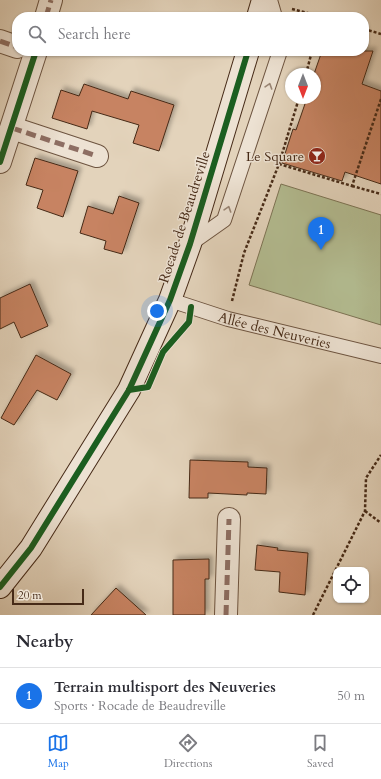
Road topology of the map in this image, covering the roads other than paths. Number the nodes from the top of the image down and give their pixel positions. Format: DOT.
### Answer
graph roads {
  1 [pos="51,0"];
  2 [pos="47,12"];
  3 [pos="0,41"];
  4 [pos="12,45"];
  5 [pos="29,56"];
  6 [pos="246,56"];
  7 [pos="278,56"];
  8 [pos="12,128"];
  9 [pos="97,156"];
  10 [pos="0,162"];
  11 [pos="190,244"];
  12 [pos="170,300"];
  13 [pos="381,356"];
  14 [pos="229,519"];
  15 [pos="0,587"];
  16 [pos="226,615"];
  1 -- 2 [label="street"];
  3 -- 4 [label="street"];
  5 -- 8 [label="street"];
  6 -- 11 [label="street, Rocade de Beaudreville"];
  11 -- 7 [label="lane, one-way"];
  8 -- 9 [label="street"];
  8 -- 10 [label="street"];
  11 -- 12 [label="street, Rocade de Beaudreville"];
  12 -- 13 [label="lane, Allée des Neuveries"];
  12 -- 15 [label="street, Rocade de Beaudreville"];
  14 -- 16 [label="street"];
}
